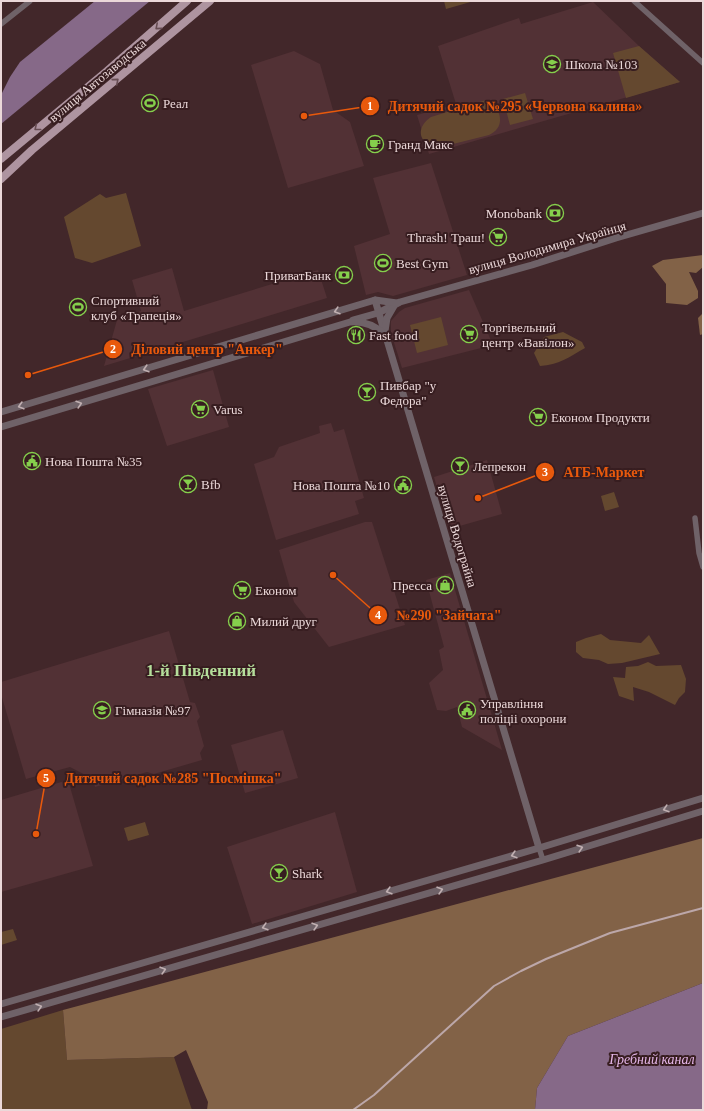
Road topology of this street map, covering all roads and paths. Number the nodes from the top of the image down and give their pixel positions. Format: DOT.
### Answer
graph roads {
  1 [pos="30,1"];
  2 [pos="187,1"];
  3 [pos="210,1"];
  4 [pos="634,1"];
  5 [pos="170,16"];
  6 [pos="1,24"];
  7 [pos="180,27"];
  8 [pos="703,63"];
  9 [pos="23,140"];
  10 [pos="32,150"];
  11 [pos="1,159"];
  12 [pos="1,179"];
  13 [pos="703,213"];
  14 [pos="374,300"];
  15 [pos="397,303"];
  16 [pos="378,313"];
  17 [pos="350,322"];
  18 [pos="384,334"];
  19 [pos="1,412"];
  20 [pos="1,427"];
  21 [pos="694,518"];
  22 [pos="703,567"];
  23 [pos="703,798"];
  24 [pos="703,811"];
  25 [pos="539,848"];
  26 [pos="543,860"];
  27 [pos="1,1004"];
  28 [pos="1,1017"];
  1 -- 6 [label="street"];
  2 -- 5 [label="main road, вулиця Автозаводська"];
  3 -- 7 [label="main road, вулиця Автозаводська"];
  4 -- 8 [label="street"];
  5 -- 7 [label="main road"];
  5 -- 9 [label="main road, вулиця Автозаводська, one-way"];
  10 -- 7 [label="main road, вулиця Автозаводська, one-way"];
  9 -- 10 [label="main road"];
  9 -- 11 [label="main road, вулиця Автозаводська"];
  10 -- 12 [label="main road, вулиця Автозаводська"];
  13 -- 15 [label="street, вулиця Володимира Українця"];
  14 -- 15 [label="street, вулиця Володимира Українця"];
  14 -- 16 [label="street, вулиця Водограйна"];
  14 -- 19 [label="street, вулиця Володимира Українця, one-way"];
  15 -- 16 [label="street, вулиця Володимира Українця"];
  15 -- 18 [label="street"];
  16 -- 17 [label="street, вулиця Володимира Українця"];
  16 -- 18 [label="street, вулиця Водограйна"];
  17 -- 18 [label="street"];
  20 -- 17 [label="street, one-way"];
  18 -- 25 [label="street, вулиця Водограйна"];
  21 -- 22 [label="street"];
  23 -- 25 [label="street, one-way"];
  26 -- 24 [label="street, one-way"];
  25 -- 26 [label="street, вулиця Водограйна"];
  25 -- 27 [label="street, one-way"];
  28 -- 26 [label="street, one-way"];
}
